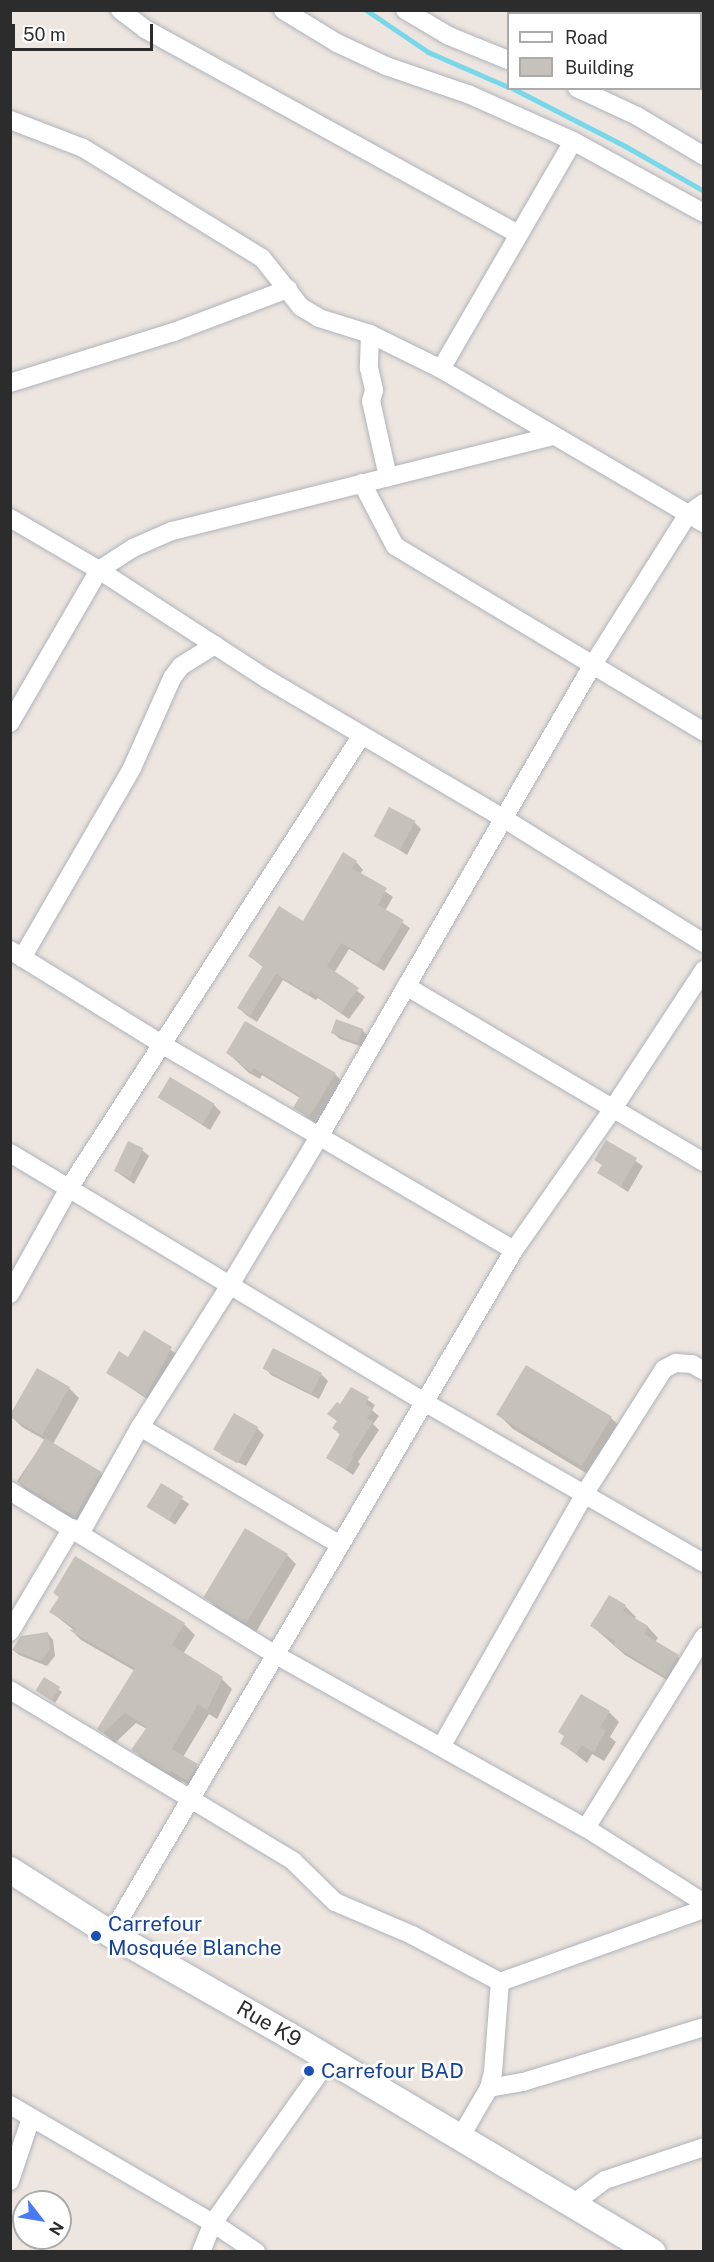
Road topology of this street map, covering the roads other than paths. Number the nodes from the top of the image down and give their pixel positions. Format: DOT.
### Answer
graph roads {
  1 [pos="120,10"];
  2 [pos="283,10"];
  3 [pos="405,10"];
  4 [pos="507,60"];
  5 [pos="581,90"];
  6 [pos="10,120"];
  7 [pos="573,141"];
  8 [pos="704,156"];
  9 [pos="704,213"];
  10 [pos="518,234"];
  11 [pos="288,289"];
  12 [pos="370,334"];
  13 [pos="441,369"];
  14 [pos="10,383"];
  15 [pos="552,436"];
  16 [pos="388,477"];
  17 [pos="362,483"];
  18 [pos="704,503"];
  19 [pos="10,518"];
  20 [pos="696,519"];
  21 [pos="99,570"];
  22 [pos="215,645"];
  23 [pos="592,666"];
  24 [pos="10,723"];
  25 [pos="704,732"];
  26 [pos="362,735"];
  27 [pos="503,818"];
  28 [pos="704,943"];
  29 [pos="16,954"];
  30 [pos="704,970"];
  31 [pos="406,986"];
  32 [pos="163,1045"];
  33 [pos="612,1110"];
  34 [pos="319,1137"];
  35 [pos="10,1153"];
  36 [pos="704,1162"];
  37 [pos="69,1188"];
  38 [pos="514,1250"];
  39 [pos="230,1285"];
  40 [pos="10,1294"];
  41 [pos="704,1371"];
  42 [pos="424,1402"];
  43 [pos="140,1428"];
  44 [pos="10,1491"];
  45 [pos="585,1493"];
  46 [pos="76,1530"];
  47 [pos="340,1545"];
  48 [pos="704,1563"];
  49 [pos="10,1632"];
  50 [pos="704,1636"];
  51 [pos="276,1655"];
  52 [pos="10,1689"];
  53 [pos="441,1747"];
  54 [pos="190,1800"];
  55 [pos="586,1828"];
  56 [pos="10,1870"];
  57 [pos="704,1903"];
  58 [pos="704,1909"];
  59 [pos="111,1934"];
  60 [pos="500,1982"];
  61 [pos="704,2027"];
  62 [pos="329,2059"];
  63 [pos="489,2088"];
  64 [pos="10,2105"];
  65 [pos="31,2118"];
  66 [pos="461,2136"];
  67 [pos="704,2147"];
  68 [pos="10,2181"];
  69 [pos="573,2204"];
  70 [pos="213,2223"];
  71 [pos="201,2252"];
  72 [pos="256,2252"];
  73 [pos="652,2252"];
  1 -- 10 [label="street"];
  2 -- 7 [label="street"];
  3 -- 4 [label="street"];
  5 -- 8 [label="street"];
  6 -- 11 [label="street"];
  7 -- 9 [label="street"];
  7 -- 10 [label="street"];
  10 -- 13 [label="street"];
  11 -- 12 [label="street"];
  11 -- 14 [label="street"];
  12 -- 13 [label="street"];
  12 -- 16 [label="street"];
  13 -- 15 [label="street"];
  15 -- 16 [label="street"];
  15 -- 20 [label="street"];
  16 -- 17 [label="street"];
  17 -- 21 [label="street"];
  17 -- 23 [label="street"];
  18 -- 20 [label="street"];
  19 -- 21 [label="street"];
  20 -- 23 [label="street"];
  21 -- 22 [label="street"];
  21 -- 24 [label="street"];
  22 -- 26 [label="street"];
  22 -- 29 [label="street"];
  23 -- 25 [label="street"];
  23 -- 27 [label="street"];
  26 -- 27 [label="street"];
  26 -- 32 [label="street"];
  27 -- 28 [label="street"];
  27 -- 31 [label="street"];
  29 -- 32 [label="street"];
  30 -- 33 [label="street"];
  31 -- 33 [label="street"];
  31 -- 34 [label="street"];
  32 -- 34 [label="street"];
  32 -- 37 [label="street"];
  33 -- 36 [label="street"];
  33 -- 38 [label="street"];
  34 -- 38 [label="street"];
  34 -- 39 [label="street"];
  35 -- 37 [label="street"];
  37 -- 39 [label="street"];
  37 -- 40 [label="street"];
  38 -- 42 [label="street"];
  39 -- 42 [label="street"];
  39 -- 43 [label="street"];
  41 -- 45 [label="street"];
  42 -- 45 [label="street"];
  42 -- 47 [label="street"];
  43 -- 46 [label="street"];
  43 -- 47 [label="street"];
  44 -- 46 [label="street"];
  45 -- 48 [label="street"];
  45 -- 53 [label="street"];
  46 -- 49 [label="street"];
  46 -- 51 [label="street"];
  47 -- 51 [label="street"];
  50 -- 55 [label="street"];
  51 -- 53 [label="street"];
  51 -- 54 [label="street"];
  52 -- 54 [label="street"];
  53 -- 55 [label="street"];
  54 -- 59 [label="street"];
  54 -- 60 [label="street"];
  55 -- 57 [label="street"];
  56 -- 59 [label="street, Rue K9"];
  58 -- 60 [label="street"];
  59 -- 62 [label="street, Rue K9"];
  60 -- 63 [label="street"];
  61 -- 63 [label="street"];
  62 -- 66 [label="street, Rue K9"];
  62 -- 70 [label="street"];
  63 -- 66 [label="street"];
  64 -- 65 [label="street"];
  65 -- 68 [label="street"];
  65 -- 70 [label="street"];
  66 -- 69 [label="street, Rue K9"];
  67 -- 69 [label="street"];
  69 -- 73 [label="street, Rue K9"];
  70 -- 71 [label="street"];
  70 -- 72 [label="street"];
}
